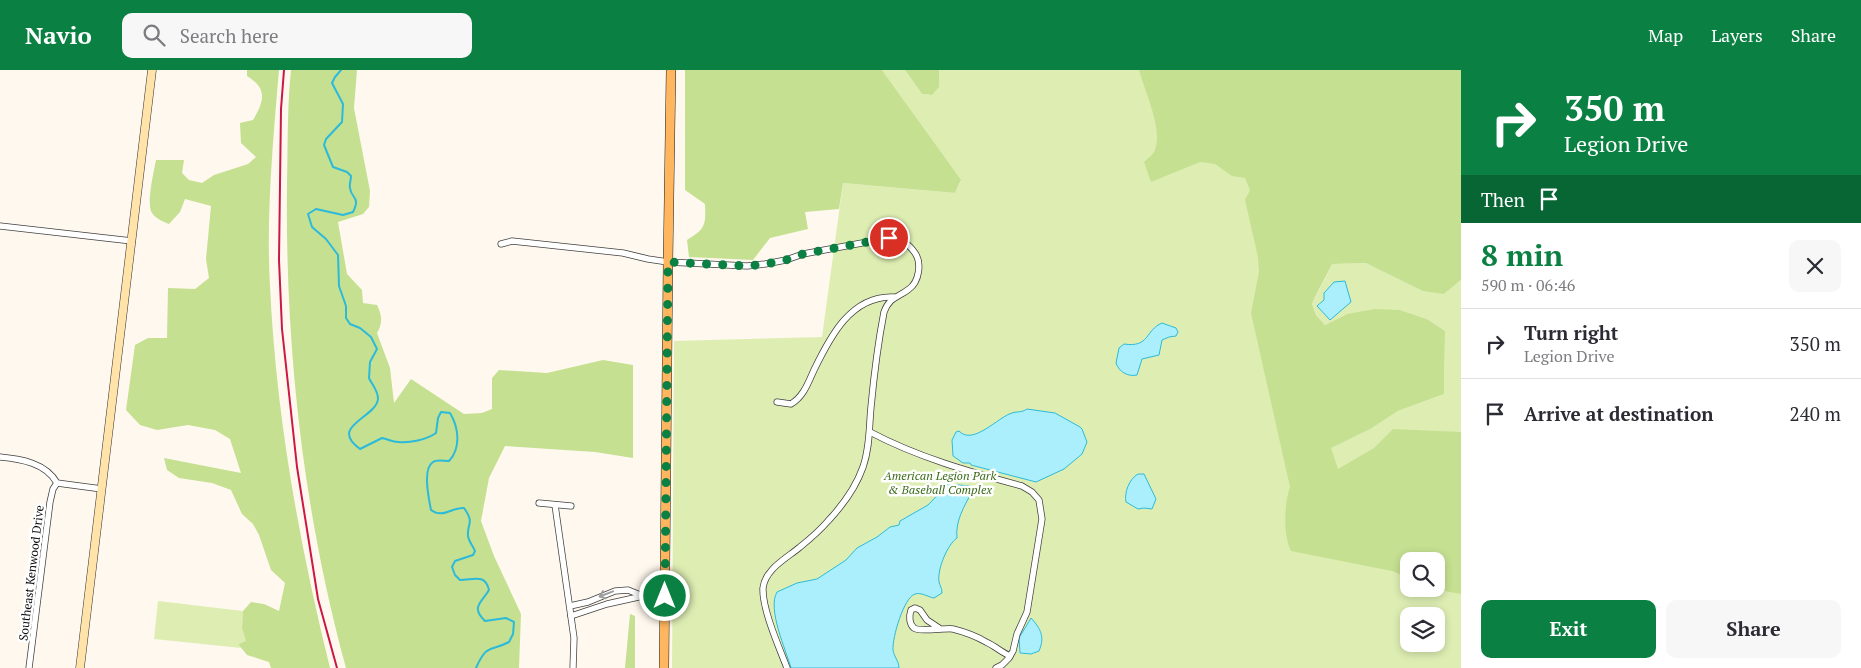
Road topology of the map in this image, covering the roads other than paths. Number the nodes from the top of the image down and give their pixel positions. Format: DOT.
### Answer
graph roads {
  1 [pos="152,70"];
  2 [pos="671,70"];
  3 [pos="0,226"];
  4 [pos="132,242"];
  5 [pos="501,244"];
  6 [pos="668,262"];
  7 [pos="894,297"];
  8 [pos="777,402"];
  9 [pos="870,432"];
  10 [pos="0,456"];
  11 [pos="57,482"];
  12 [pos="102,489"];
  13 [pos="539,502"];
  14 [pos="555,505"];
  15 [pos="571,506"];
  16 [pos="643,596"];
  17 [pos="665,596"];
  18 [pos="570,606"];
  19 [pos="571,616"];
  20 [pos="939,628"];
  21 [pos="1010,656"];
  22 [pos="29,668"];
  23 [pos="80,668"];
  24 [pos="574,668"];
  25 [pos="664,668"];
  26 [pos="787,668"];
  27 [pos="996,668"];
  1 -- 4 [label="main road"];
  2 -- 6 [label="main road"];
  3 -- 4 [label="street"];
  4 -- 12 [label="main road"];
  5 -- 6 [label="street"];
  6 -- 7 [label="street"];
  6 -- 17 [label="main road"];
  7 -- 8 [label="street"];
  7 -- 9 [label="street"];
  9 -- 21 [label="street"];
  9 -- 26 [label="street"];
  10 -- 11 [label="street"];
  11 -- 12 [label="street"];
  11 -- 22 [label="street, Southeast Kenwood Drive"];
  12 -- 23 [label="main road"];
  13 -- 14 [label="street"];
  14 -- 15 [label="street"];
  14 -- 18 [label="street"];
  16 -- 17 [label="street"];
  16 -- 18 [label="street, one-way"];
  16 -- 19 [label="street"];
  17 -- 25 [label="main road"];
  18 -- 19 [label="street"];
  19 -- 24 [label="street"];
  20 -- 20 [label="street"];
  20 -- 21 [label="street"];
  21 -- 27 [label="street"];
}
